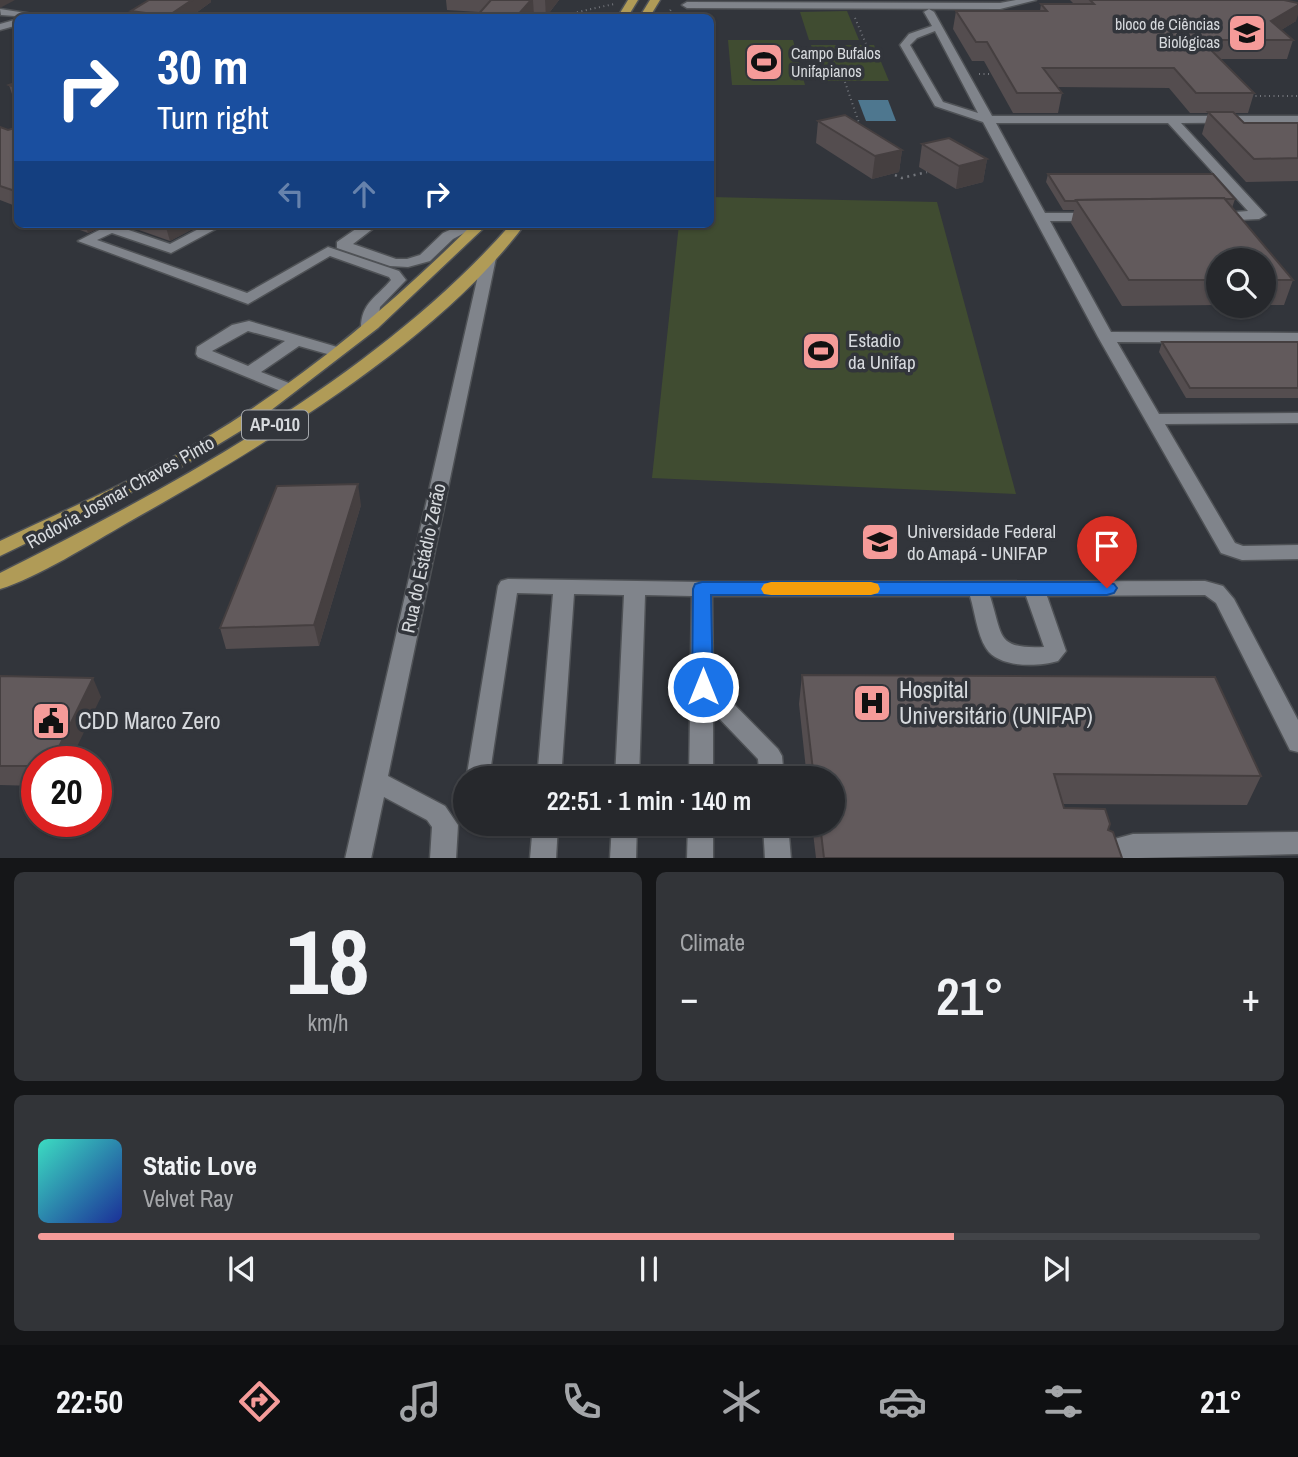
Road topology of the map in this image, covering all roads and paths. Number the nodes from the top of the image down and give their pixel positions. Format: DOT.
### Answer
graph roads {
  1 [pos="1031,0"];
  2 [pos="763,2"];
  3 [pos="861,3"];
  4 [pos="940,3"];
  5 [pos="12,6"];
  6 [pos="685,7"];
  7 [pos="927,9"];
  8 [pos="613,10"];
  9 [pos="851,10"];
  10 [pos="1,12"];
  11 [pos="1032,12"];
  12 [pos="568,14"];
  13 [pos="936,27"];
  14 [pos="866,44"];
  15 [pos="972,75"];
  16 [pos="1002,79"];
  17 [pos="845,82"];
  18 [pos="1245,96"];
  19 [pos="1298,96"];
  20 [pos="1171,119"];
  21 [pos="1298,119"];
  22 [pos="988,120"];
  23 [pos="852,132"];
  24 [pos="927,172"];
  25 [pos="895,175"];
  26 [pos="1041,217"];
  27 [pos="1108,217"];
  28 [pos="1203,217"];
  29 [pos="111,228"];
  30 [pos="111,228"];
  31 [pos="210,228"];
  32 [pos="366,228"];
  33 [pos="465,228"];
  34 [pos="477,228"];
  35 [pos="515,228"];
  36 [pos="489,258"];
  37 [pos="369,328"];
  38 [pos="1106,337"];
  39 [pos="1298,338"];
  40 [pos="296,340"];
  41 [pos="338,352"];
  42 [pos="249,373"];
  43 [pos="288,389"];
  44 [pos="1298,418"];
  45 [pos="1154,419"];
  46 [pos="0,549"];
  47 [pos="1298,552"];
  48 [pos="0,582"];
  49 [pos="564,587"];
  50 [pos="635,588"];
  51 [pos="1034,588"];
  52 [pos="702,589"];
  53 [pos="978,589"];
  54 [pos="703,687"];
  55 [pos="1298,743"];
  56 [pos="479,766"];
  57 [pos="550,766"];
  58 [pos="628,766"];
  59 [pos="701,766"];
  60 [pos="771,766"];
  61 [pos="375,781"];
  62 [pos="545,836"];
  63 [pos="624,836"];
  64 [pos="701,836"];
  65 [pos="776,836"];
  66 [pos="1298,844"];
  67 [pos="358,858"];
  68 [pos="443,858"];
  69 [pos="543,858"];
  70 [pos="623,858"];
  71 [pos="700,858"];
  72 [pos="778,858"];
  73 [pos="1112,858"];
  1 -- 4 [label="street"];
  2 -- 3 [label="street"];
  2 -- 6 [label="street"];
  3 -- 7 [label="street"];
  4 -- 7 [label="street"];
  5 -- 10 [label="street"];
  7 -- 11 [label="street"];
  7 -- 13 [label="street"];
  8 -- 12 [label="path"];
  9 -- 14 [label="path"];
  13 -- 22 [label="street"];
  13 -- 22 [label="street"];
  15 -- 16 [label="path"];
  17 -- 23 [label="path"];
  18 -- 19 [label="path"];
  20 -- 21 [label="street"];
  20 -- 22 [label="street"];
  20 -- 28 [label="street"];
  22 -- 26 [label="street"];
  24 -- 25 [label="path"];
  26 -- 27 [label="street"];
  26 -- 38 [label="street"];
  29 -- 31 [label="street"];
  30 -- 37 [label="street"];
  32 -- 33 [label="street"];
  34 -- 37 [label="main road, Rodovia Josmar Chaves Pinto / AP-010"];
  35 -- 36 [label="main road, Rodovia Josmar Chaves Pinto / AP-010"];
  36 -- 48 [label="main road, Rodovia Josmar Chaves Pinto / AP-010"];
  36 -- 61 [label="street, Rua do Estádio Zerão"];
  37 -- 41 [label="main road, Rodovia Josmar Chaves Pinto / AP-010"];
  38 -- 39 [label="street"];
  38 -- 45 [label="street"];
  40 -- 41 [label="street"];
  40 -- 42 [label="street"];
  40 -- 42 [label="street"];
  41 -- 43 [label="main road, Rodovia Josmar Chaves Pinto / AP-010"];
  42 -- 43 [label="street"];
  43 -- 46 [label="main road, Rodovia Josmar Chaves Pinto / AP-010"];
  44 -- 45 [label="street"];
  45 -- 47 [label="street"];
  49 -- 50 [label="street"];
  49 -- 56 [label="street"];
  49 -- 57 [label="street"];
  50 -- 52 [label="street"];
  50 -- 58 [label="street"];
  51 -- 53 [label="street"];
  51 -- 53 [label="street"];
  51 -- 55 [label="street"];
  52 -- 53 [label="street"];
  52 -- 54 [label="street"];
  54 -- 59 [label="street"];
  54 -- 60 [label="street"];
  61 -- 67 [label="street, Rua do Estádio Zerão"];
  61 -- 68 [label="street"];
  62 -- 69 [label="street"];
  63 -- 70 [label="street"];
  64 -- 71 [label="street"];
  65 -- 72 [label="street"];
  66 -- 73 [label="street"];
}
